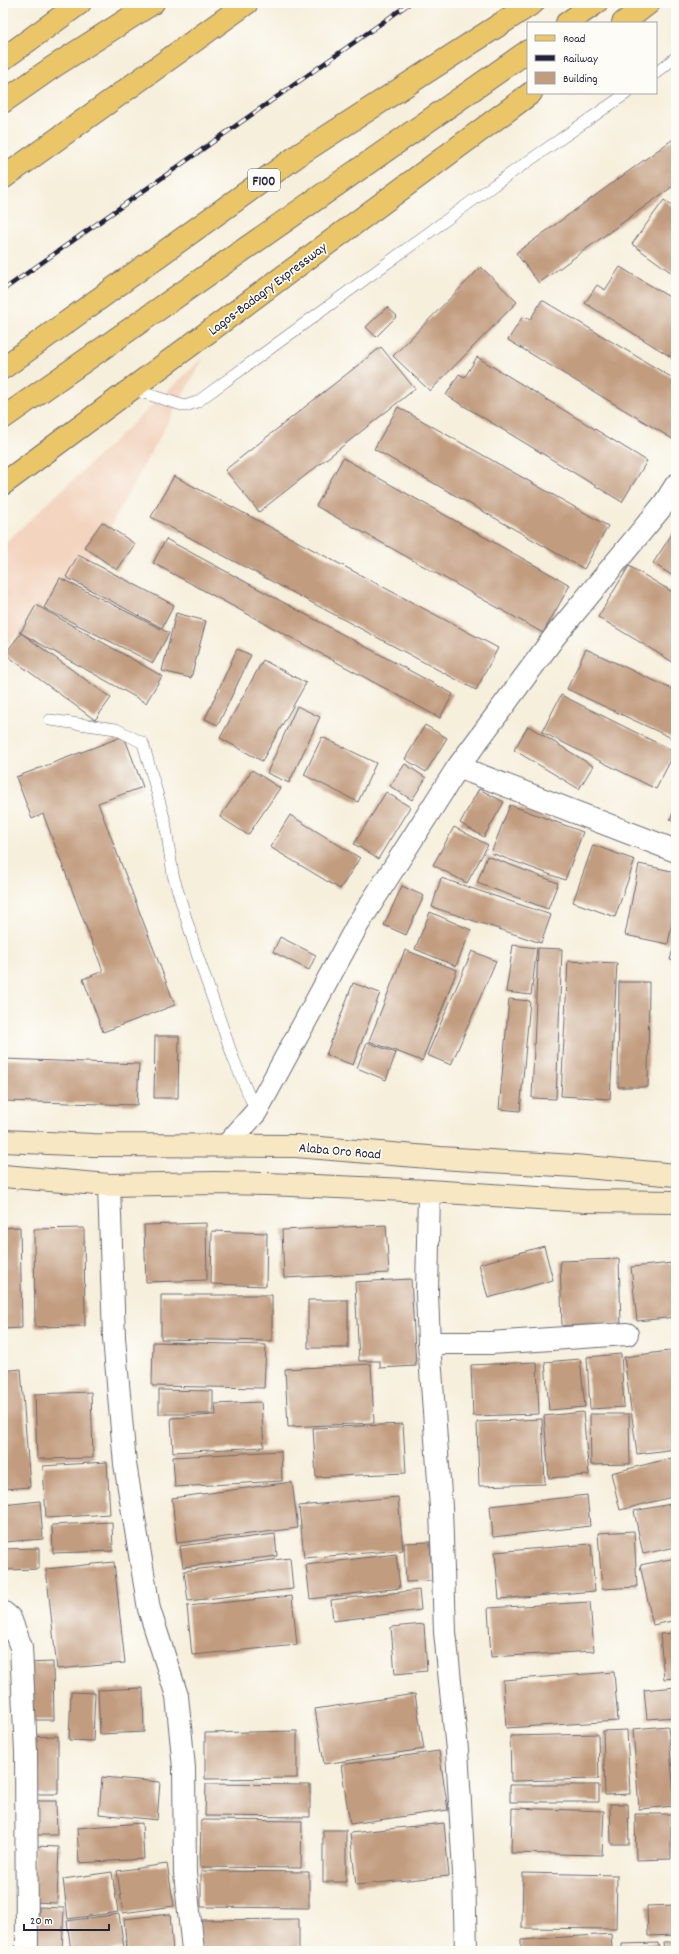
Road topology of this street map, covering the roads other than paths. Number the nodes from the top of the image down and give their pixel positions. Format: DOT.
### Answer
graph roads {
  1 [pos="80,3"];
  2 [pos="153,3"];
  3 [pos="247,3"];
  4 [pos="533,3"];
  5 [pos="596,3"];
  6 [pos="649,3"];
  7 [pos="568,22"];
  8 [pos="624,22"];
  9 [pos="527,51"];
  10 [pos="676,57"];
  11 [pos="3,59"];
  12 [pos="657,72"];
  13 [pos="530,94"];
  14 [pos="626,94"];
  15 [pos="3,102"];
  16 [pos="3,178"];
  17 [pos="3,368"];
  18 [pos="131,389"];
  19 [pos="3,418"];
  20 [pos="3,484"];
  21 [pos="676,485"];
  22 [pos="670,505"];
  23 [pos="50,720"];
  24 [pos="458,767"];
  25 [pos="676,851"];
  26 [pos="256,1112"];
  27 [pos="3,1141"];
  28 [pos="227,1145"];
  29 [pos="676,1175"];
  30 [pos="3,1176"];
  31 [pos="109,1185"];
  32 [pos="429,1191"];
  33 [pos="676,1202"];
  34 [pos="627,1334"];
  35 [pos="429,1343"];
  36 [pos="3,1612"];
  37 [pos="27,1951"];
  38 [pos="193,1951"];
  39 [pos="466,1951"];
  1 -- 11 [label="main road"];
  2 -- 15 [label="main road"];
  3 -- 16 [label="main road"];
  4 -- 17 [label="main road, F100"];
  5 -- 7 [label="main road"];
  6 -- 8 [label="main road"];
  9 -- 19 [label="main road"];
  10 -- 12 [label="lane"];
  13 -- 18 [label="main road, Lagos-Badagry Expressway"];
  14 -- 18 [label="lane"];
  18 -- 20 [label="main road, Lagos-Badagry Expressway"];
  21 -- 22 [label="street"];
  22 -- 24 [label="street"];
  23 -- 26 [label="lane"];
  24 -- 25 [label="street"];
  24 -- 26 [label="street"];
  26 -- 28 [label="street"];
  27 -- 28 [label="main road, Alaba Oro Road"];
  28 -- 29 [label="main road, Alaba Oro Road"];
  30 -- 31 [label="main road"];
  31 -- 32 [label="main road"];
  31 -- 38 [label="street"];
  32 -- 33 [label="main road"];
  32 -- 35 [label="street"];
  34 -- 35 [label="street"];
  35 -- 39 [label="street"];
  36 -- 37 [label="street"];
}
